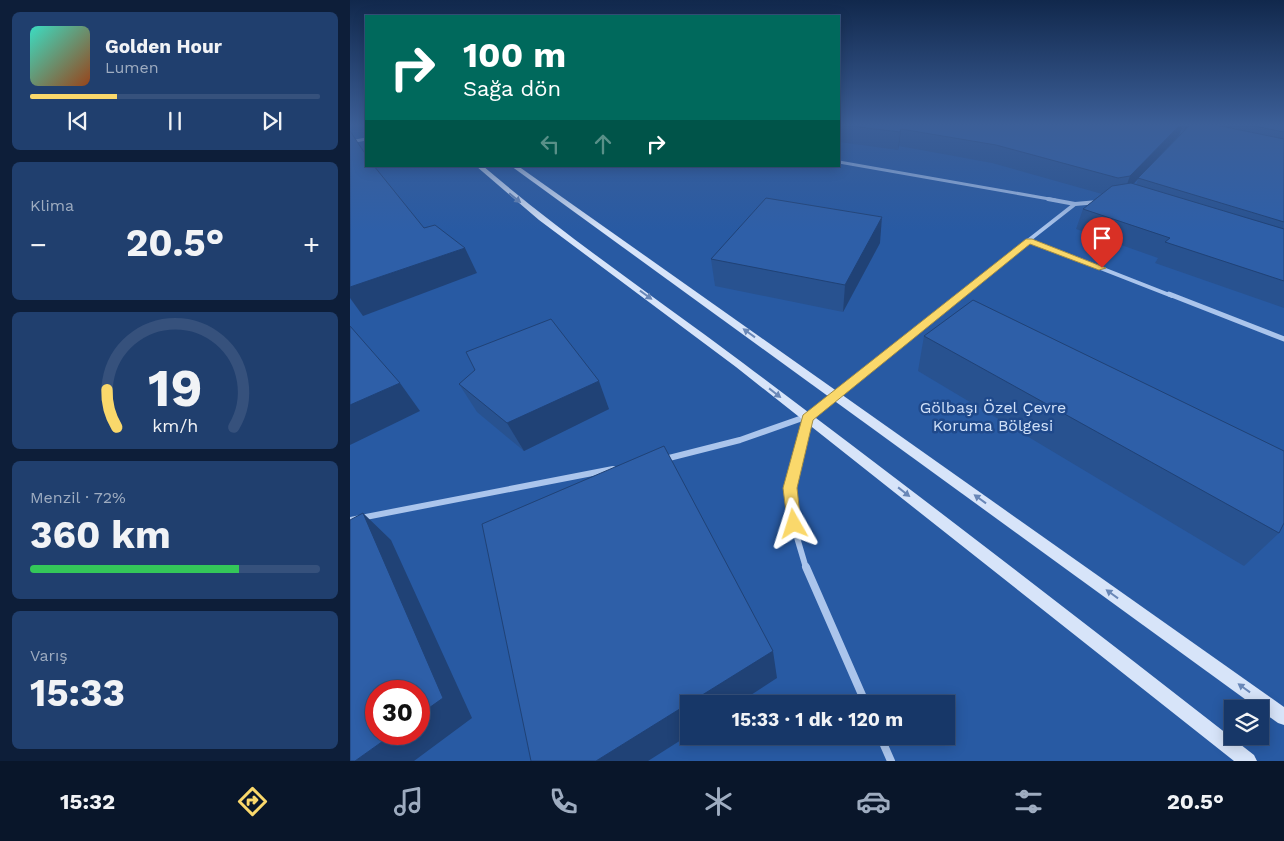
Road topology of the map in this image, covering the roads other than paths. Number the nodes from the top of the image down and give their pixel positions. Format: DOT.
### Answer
graph roads {
  1 [pos="840,162"];
  2 [pos="480,167"];
  3 [pos="515,167"];
  4 [pos="1104,201"];
  5 [pos="1074,204"];
  6 [pos="1029,240"];
  7 [pos="1284,339"];
  8 [pos="836,395"];
  9 [pos="807,418"];
  10 [pos="657,461"];
  11 [pos="619,468"];
  12 [pos="350,520"];
  13 [pos="862,695"];
  14 [pos="1284,717"];
  15 [pos="884,745"];
  16 [pos="891,761"];
  17 [pos="1248,761"];
  1 -- 5 [label="street"];
  2 -- 9 [label="street, one-way"];
  8 -- 3 [label="street, one-way"];
  4 -- 5 [label="street"];
  5 -- 6 [label="street"];
  6 -- 7 [label="street"];
  6 -- 8 [label="street"];
  8 -- 9 [label="street"];
  14 -- 8 [label="street, one-way"];
  9 -- 10 [label="street"];
  9 -- 13 [label="street"];
  9 -- 17 [label="street, one-way"];
  11 -- 12 [label="street"];
  15 -- 16 [label="street"];
}
